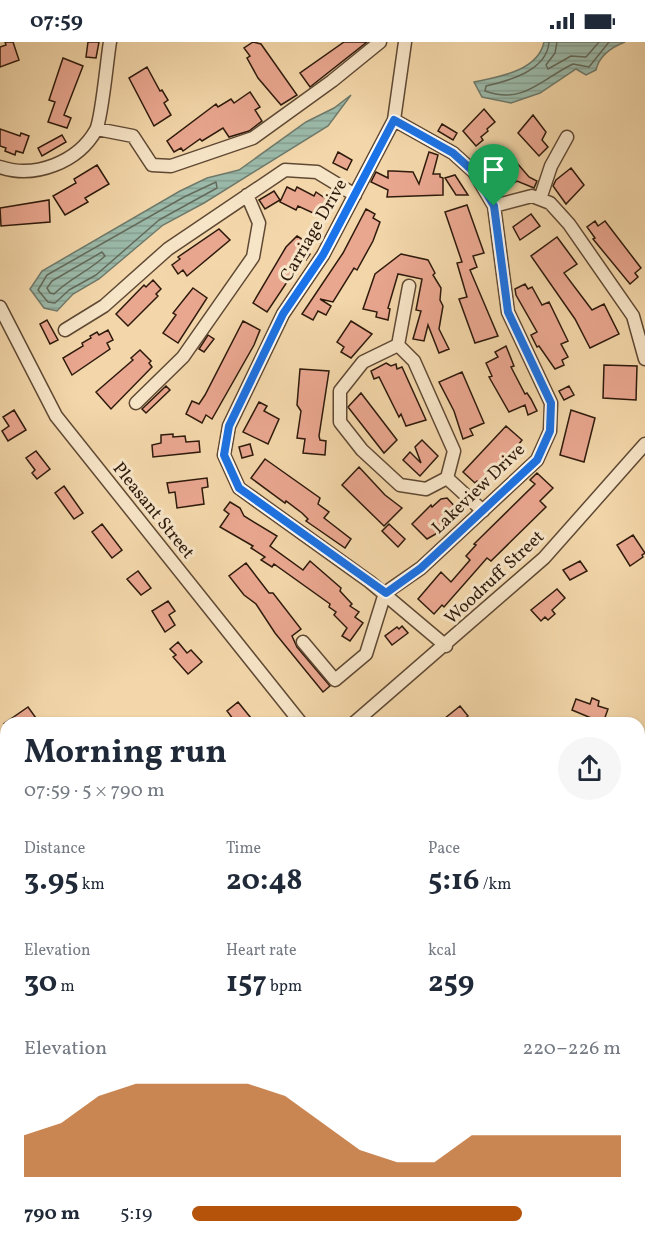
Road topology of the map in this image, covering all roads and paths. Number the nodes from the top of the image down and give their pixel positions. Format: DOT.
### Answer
graph roads {
  1 [pos="110,42"];
  2 [pos="380,42"];
  3 [pos="405,42"];
  4 [pos="394,120"];
  5 [pos="97,129"];
  6 [pos="567,137"];
  7 [pos="0,167"];
  8 [pos="247,195"];
  9 [pos="355,195"];
  10 [pos="540,199"];
  11 [pos="494,206"];
  12 [pos="409,286"];
  13 [pos="0,307"];
  14 [pos="65,330"];
  15 [pos="398,345"];
  16 [pos="645,359"];
  17 [pos="136,403"];
  18 [pos="645,444"];
  19 [pos="447,478"];
  20 [pos="483,511"];
  21 [pos="386,593"];
  22 [pos="303,642"];
  23 [pos="446,646"];
  24 [pos="296,717"];
  25 [pos="361,717"];
  1 -- 5 [label="street"];
  2 -- 5 [label="street"];
  3 -- 4 [label="street, Carriage Drive"];
  4 -- 9 [label="street, Carriage Drive"];
  4 -- 11 [label="street, Lakeview Drive"];
  5 -- 7 [label="street"];
  6 -- 10 [label="street"];
  8 -- 9 [label="street"];
  8 -- 14 [label="street"];
  8 -- 17 [label="street"];
  9 -- 21 [label="street, Carriage Drive"];
  10 -- 11 [label="street"];
  10 -- 16 [label="street"];
  11 -- 20 [label="street, Lakeview Drive"];
  12 -- 15 [label="street"];
  13 -- 24 [label="street, Pleasant Street"];
  15 -- 19 [label="street"];
  15 -- 19 [label="street"];
  18 -- 23 [label="street, Woodruff Street"];
  19 -- 20 [label="street"];
  20 -- 21 [label="street, Lakeview Drive"];
  21 -- 22 [label="street"];
  21 -- 23 [label="street, Carriage Drive"];
  23 -- 25 [label="street, Woodruff Street"];
}
